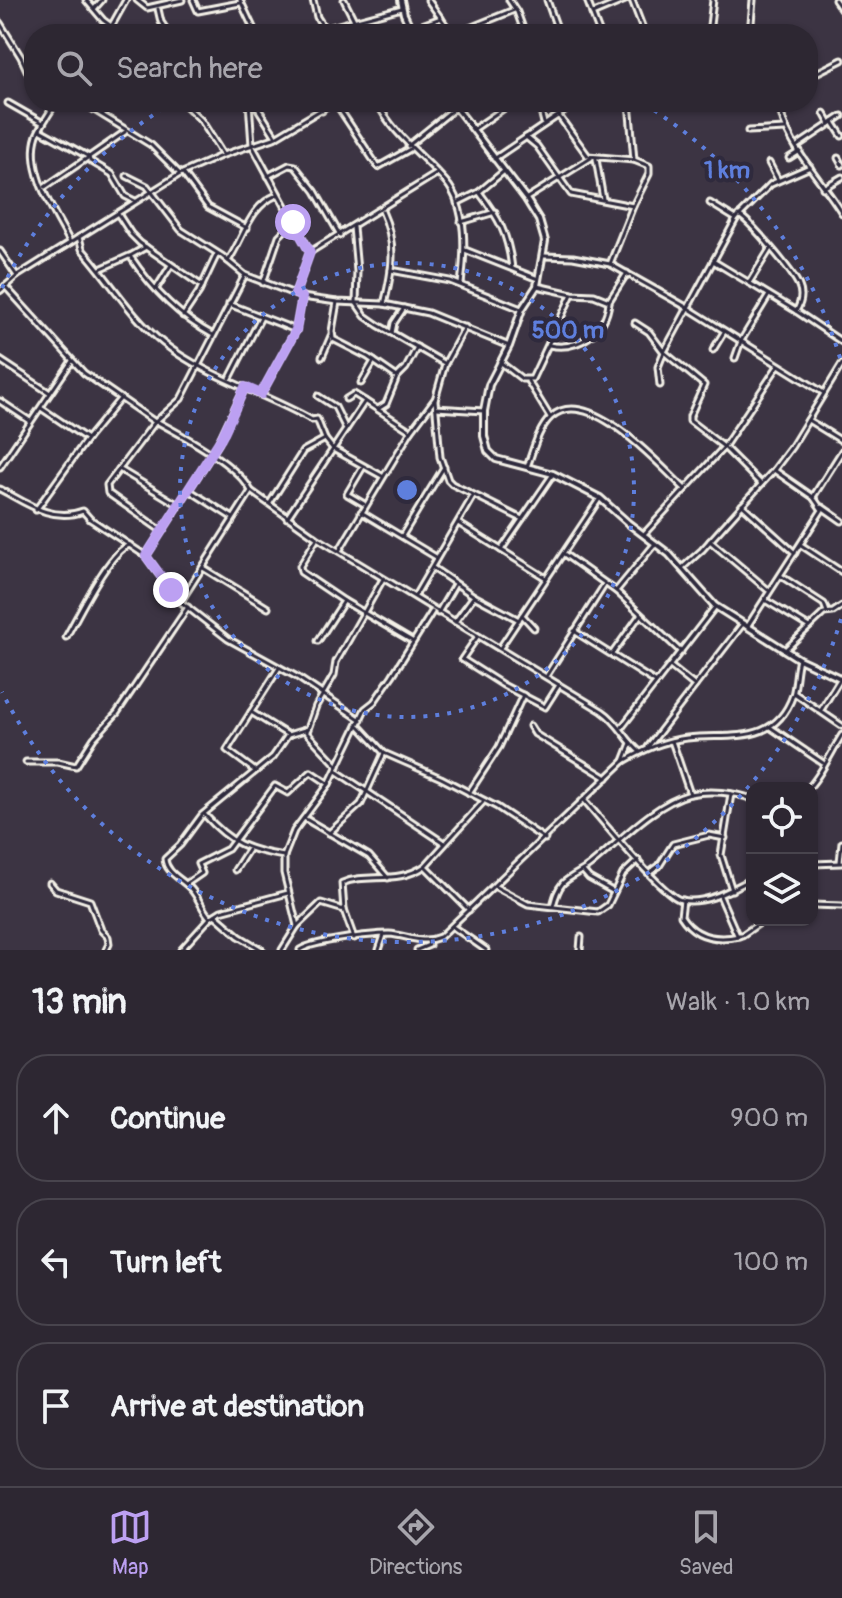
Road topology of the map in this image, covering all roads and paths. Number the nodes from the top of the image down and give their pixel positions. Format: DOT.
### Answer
graph roads {
  1 [pos="86,0"];
  2 [pos="102,0"];
  3 [pos="126,0"];
  4 [pos="137,0"];
  5 [pos="182,0"];
  6 [pos="193,0"];
  7 [pos="313,0"];
  8 [pos="353,0"];
  9 [pos="401,0"];
  10 [pos="428,0"];
  11 [pos="509,0"];
  12 [pos="547,0"];
  13 [pos="587,0"];
  14 [pos="625,0"];
  15 [pos="632,0"];
  16 [pos="713,0"];
  17 [pos="753,0"];
  18 [pos="835,0"];
  19 [pos="240,2"];
  20 [pos="345,2"];
  21 [pos="840,5"];
  22 [pos="157,7"];
  23 [pos="402,8"];
  24 [pos="94,9"];
  25 [pos="514,10"];
  26 [pos="842,10"];
  27 [pos="592,14"];
  28 [pos="441,18"];
  29 [pos="354,20"];
  30 [pos="0,23"];
  31 [pos="109,24"];
  32 [pos="112,24"];
  33 [pos="162,24"];
  34 [pos="251,24"];
  35 [pos="321,24"];
  36 [pos="339,24"];
  37 [pos="409,24"];
  38 [pos="429,24"];
  39 [pos="446,24"];
  40 [pos="479,24"];
  41 [pos="520,24"];
  42 [pos="555,24"];
  43 [pos="596,24"];
  44 [pos="641,24"];
  45 [pos="710,24"];
  46 [pos="751,24"];
  47 [pos="842,60"];
  48 [pos="24,64"];
  49 [pos="818,72"];
  50 [pos="8,103"];
  51 [pos="50,112"];
  52 [pos="99,112"];
  53 [pos="193,112"];
  54 [pos="251,112"];
  55 [pos="258,112"];
  56 [pos="320,112"];
  57 [pos="341,112"];
  58 [pos="382,112"];
  59 [pos="450,112"];
  60 [pos="458,112"];
  61 [pos="499,112"];
  62 [pos="540,112"];
  63 [pos="564,112"];
  64 [pos="630,112"];
  65 [pos="781,112"];
  66 [pos="824,113"];
  67 [pos="103,114"];
  68 [pos="559,116"];
  69 [pos="842,116"];
  70 [pos="43,123"];
  71 [pos="832,123"];
  72 [pos="544,125"];
  73 [pos="785,129"];
  74 [pos="40,130"];
  75 [pos="472,130"];
  76 [pos="127,131"];
  77 [pos="748,131"];
  78 [pos="842,136"];
  79 [pos="276,137"];
  80 [pos="526,137"];
  81 [pos="252,145"];
  82 [pos="797,146"];
  83 [pos="409,147"];
  84 [pos="800,151"];
  85 [pos="223,155"];
  86 [pos="89,157"];
  87 [pos="593,158"];
  88 [pos="789,158"];
  89 [pos="838,158"];
  90 [pos="494,159"];
  91 [pos="634,160"];
  92 [pos="769,163"];
  93 [pos="842,165"];
  94 [pos="810,167"];
  95 [pos="504,172"];
  96 [pos="181,174"];
  97 [pos="437,174"];
  98 [pos="127,176"];
  99 [pos="268,176"];
  100 [pos="842,177"];
  101 [pos="559,179"];
  102 [pos="778,180"];
  103 [pos="44,188"];
  104 [pos="823,188"];
  105 [pos="151,191"];
  106 [pos="479,192"];
  107 [pos="278,195"];
  108 [pos="526,199"];
  109 [pos="135,201"];
  110 [pos="606,201"];
  111 [pos="457,203"];
  112 [pos="710,203"];
  113 [pos="633,206"];
  114 [pos="840,206"];
  115 [pos="382,210"];
  116 [pos="495,212"];
  117 [pos="842,213"];
  118 [pos="118,214"];
  119 [pos="737,217"];
  120 [pos="293,222"];
  121 [pos="461,222"];
  122 [pos="353,227"];
  123 [pos="247,228"];
  124 [pos="340,236"];
  125 [pos="79,237"];
  126 [pos="70,242"];
  127 [pos="146,247"];
  128 [pos="770,249"];
  129 [pos="465,250"];
  130 [pos="0,251"];
  131 [pos="310,252"];
  132 [pos="217,254"];
  133 [pos="130,256"];
  134 [pos="544,256"];
  135 [pos="228,261"];
  136 [pos="712,261"];
  137 [pos="172,264"];
  138 [pos="610,264"];
  139 [pos="512,268"];
  140 [pos="100,269"];
  141 [pos="391,270"];
  142 [pos="627,273"];
  143 [pos="245,275"];
  144 [pos="17,276"];
  145 [pos="263,283"];
  146 [pos="537,283"];
  147 [pos="749,283"];
  148 [pos="461,284"];
  149 [pos="5,286"];
  150 [pos="202,286"];
  151 [pos="156,289"];
  152 [pos="0,291"];
  153 [pos="295,294"];
  154 [pos="572,294"];
  155 [pos="769,295"];
  156 [pos="302,297"];
  157 [pos="609,301"];
  158 [pos="337,302"];
  159 [pos="356,303"];
  160 [pos="229,304"];
  161 [pos="384,304"];
  162 [pos="405,307"];
  163 [pos="688,308"];
  164 [pos="522,309"];
  165 [pos="796,311"];
  166 [pos="183,316"];
  167 [pos="261,317"];
  168 [pos="635,323"];
  169 [pos="465,327"];
  170 [pos="296,330"];
  171 [pos="724,332"];
  172 [pos="392,333"];
  173 [pos="213,335"];
  174 [pos="331,336"];
  175 [pos="741,341"];
  176 [pos="842,342"];
  177 [pos="549,345"];
  178 [pos="509,346"];
  179 [pos="417,347"];
  180 [pos="713,350"];
  181 [pos="664,352"];
  182 [pos="322,357"];
  183 [pos="735,358"];
  184 [pos="0,360"];
  185 [pos="72,361"];
  186 [pos="374,361"];
  187 [pos="500,361"];
  188 [pos="198,364"];
  189 [pos="445,364"];
  190 [pos="842,364"];
  191 [pos="778,365"];
  192 [pos="397,377"];
  193 [pos="229,380"];
  194 [pos="528,381"];
  195 [pos="361,383"];
  196 [pos="660,385"];
  197 [pos="245,387"];
  198 [pos="51,393"];
  199 [pos="824,393"];
  200 [pos="261,394"];
  201 [pos="318,396"];
  202 [pos="435,398"];
  203 [pos="120,399"];
  204 [pos="346,399"];
  205 [pos="0,401"];
  206 [pos="365,401"];
  207 [pos="41,408"];
  208 [pos="434,408"];
  209 [pos="378,409"];
  210 [pos="484,411"];
  211 [pos="550,417"];
  212 [pos="808,420"];
  213 [pos="31,422"];
  214 [pos="156,422"];
  215 [pos="346,429"];
  216 [pos="411,431"];
  217 [pos="87,439"];
  218 [pos="325,439"];
  219 [pos="842,441"];
  220 [pos="724,447"];
  221 [pos="333,449"];
  222 [pos="842,451"];
  223 [pos="212,453"];
  224 [pos="0,467"];
  225 [pos="363,467"];
  226 [pos="444,467"];
  227 [pos="527,467"];
  228 [pos="119,469"];
  229 [pos="774,470"];
  230 [pos="553,474"];
  231 [pos="382,476"];
  232 [pos="761,484"];
  233 [pos="0,489"];
  234 [pos="685,489"];
  235 [pos="189,490"];
  236 [pos="251,491"];
  237 [pos="473,496"];
  238 [pos="813,497"];
  239 [pos="600,498"];
  240 [pos="270,503"];
  241 [pos="178,505"];
  242 [pos="365,505"];
  243 [pos="742,505"];
  244 [pos="822,507"];
  245 [pos="36,510"];
  246 [pos="361,512"];
  247 [pos="287,518"];
  248 [pos="233,519"];
  249 [pos="522,519"];
  250 [pos="842,521"];
  251 [pos="457,522"];
  252 [pos="162,531"];
  253 [pos="644,534"];
  254 [pos="402,537"];
  255 [pos="317,538"];
  256 [pos="710,541"];
  257 [pos="655,543"];
  258 [pos="130,545"];
  259 [pos="801,545"];
  260 [pos="339,551"];
  261 [pos="501,551"];
  262 [pos="795,553"];
  263 [pos="564,554"];
  264 [pos="146,556"];
  265 [pos="436,557"];
  266 [pos="202,567"];
  267 [pos="432,568"];
  268 [pos="682,568"];
  269 [pos="842,572"];
  270 [pos="780,575"];
  271 [pos="546,578"];
  272 [pos="383,579"];
  273 [pos="455,584"];
  274 [pos="605,584"];
  275 [pos="616,591"];
  276 [pos="770,591"];
  277 [pos="474,596"];
  278 [pos="414,598"];
  279 [pos="765,600"];
  280 [pos="181,601"];
  281 [pos="344,601"];
  282 [pos="715,606"];
  283 [pos="842,606"];
  284 [pos="188,607"];
  285 [pos="268,608"];
  286 [pos="363,611"];
  287 [pos="436,612"];
  288 [pos="827,612"];
  289 [pos="522,615"];
  290 [pos="640,615"];
  291 [pos="519,620"];
  292 [pos="455,622"];
  293 [pos="744,626"];
  294 [pos="809,627"];
  295 [pos="534,628"];
  296 [pos="574,631"];
  297 [pos="478,636"];
  298 [pos="66,637"];
  299 [pos="318,641"];
  300 [pos="412,641"];
  301 [pos="500,649"];
  302 [pos="785,650"];
  303 [pos="681,652"];
  304 [pos="612,654"];
  305 [pos="799,659"];
  306 [pos="670,666"];
  307 [pos="279,668"];
  308 [pos="546,677"];
  309 [pos="841,678"];
  310 [pos="656,683"];
  311 [pos="559,685"];
  312 [pos="696,687"];
  313 [pos="323,693"];
  314 [pos="794,693"];
  315 [pos="523,695"];
  316 [pos="821,710"];
  317 [pos="251,712"];
  318 [pos="361,720"];
  319 [pos="359,726"];
  320 [pos="530,726"];
  321 [pos="842,726"];
  322 [pos="622,727"];
  323 [pos="770,727"];
  324 [pos="306,732"];
  325 [pos="288,735"];
  326 [pos="842,735"];
  327 [pos="672,741"];
  328 [pos="631,743"];
  329 [pos="646,749"];
  330 [pos="640,752"];
  331 [pos="384,753"];
  332 [pos="624,761"];
  333 [pos="26,762"];
  334 [pos="823,763"];
  335 [pos="337,769"];
  336 [pos="254,770"];
  337 [pos="607,778"];
  338 [pos="814,782"];
  339 [pos="329,784"];
  340 [pos="366,791"];
  341 [pos="469,793"];
  342 [pos="690,794"];
  343 [pos="731,794"];
  344 [pos="746,798"];
  345 [pos="484,801"];
  346 [pos="585,801"];
  347 [pos="204,814"];
  348 [pos="304,818"];
  349 [pos="329,833"];
  350 [pos="725,838"];
  351 [pos="545,839"];
  352 [pos="619,839"];
  353 [pos="234,841"];
  354 [pos="444,843"];
  355 [pos="842,843"];
  356 [pos="248,849"];
  357 [pos="284,856"];
  358 [pos="638,860"];
  359 [pos="841,862"];
  360 [pos="818,864"];
  361 [pos="425,866"];
  362 [pos="235,870"];
  363 [pos="583,871"];
  364 [pos="649,873"];
  365 [pos="388,878"];
  366 [pos="746,882"];
  367 [pos="50,883"];
  368 [pos="186,884"];
  369 [pos="494,886"];
  370 [pos="732,890"];
  371 [pos="614,892"];
  372 [pos="288,893"];
  373 [pos="720,896"];
  374 [pos="683,900"];
  375 [pos="818,905"];
  376 [pos="553,906"];
  377 [pos="842,906"];
  378 [pos="344,910"];
  379 [pos="469,910"];
  380 [pos="215,915"];
  381 [pos="210,918"];
  382 [pos="297,926"];
  383 [pos="451,926"];
  384 [pos="755,926"];
  385 [pos="384,935"];
  386 [pos="739,936"];
  387 [pos="581,937"];
  388 [pos="354,938"];
  389 [pos="428,941"];
  390 [pos="106,950"];
  391 [pos="181,950"];
  392 [pos="262,950"];
  393 [pos="282,950"];
  394 [pos="300,950"];
  395 [pos="379,950"];
  396 [pos="417,950"];
  397 [pos="486,950"];
  398 [pos="580,950"];
  1 -- 24 [label="street"];
  2 -- 24 [label="street"];
  3 -- 32 [label="street"];
  4 -- 22 [label="street"];
  5 -- 22 [label="street"];
  6 -- 19 [label="street"];
  7 -- 35 [label="street"];
  8 -- 20 [label="street"];
  9 -- 23 [label="street"];
  10 -- 28 [label="street"];
  11 -- 25 [label="street"];
  12 -- 42 [label="street"];
  13 -- 27 [label="street"];
  14 -- 27 [label="street"];
  15 -- 44 [label="street"];
  16 -- 45 [label="street"];
  17 -- 46 [label="street"];
  18 -- 21 [label="street"];
  19 -- 34 [label="street"];
  20 -- 29 [label="street"];
  21 -- 26 [label="street"];
  22 -- 33 [label="street"];
  23 -- 29 [label="street"];
  23 -- 37 [label="street"];
  24 -- 31 [label="street"];
  25 -- 40 [label="street"];
  25 -- 41 [label="street"];
  27 -- 43 [label="street"];
  28 -- 38 [label="street"];
  28 -- 39 [label="street"];
  29 -- 36 [label="street"];
  30 -- 48 [label="street"];
  47 -- 49 [label="street"];
  50 -- 70 [label="street"];
  51 -- 70 [label="street"];
  52 -- 67 [label="street"];
  53 -- 85 [label="street"];
  54 -- 81 [label="street"];
  55 -- 79 [label="street"];
  56 -- 79 [label="street"];
  57 -- 83 [label="street"];
  58 -- 83 [label="street"];
  59 -- 83 [label="street"];
  60 -- 75 [label="street"];
  61 -- 75 [label="street"];
  62 -- 72 [label="street"];
  63 -- 68 [label="street"];
  64 -- 91 [label="street"];
  65 -- 73 [label="street"];
  66 -- 71 [label="street"];
  67 -- 76 [label="street"];
  68 -- 72 [label="street"];
  68 -- 87 [label="street"];
  69 -- 71 [label="street"];
  70 -- 74 [label="street"];
  71 -- 78 [label="street"];
  71 -- 82 [label="street"];
  72 -- 80 [label="street"];
  73 -- 77 [label="street"];
  73 -- 82 [label="street"];
  74 -- 86 [label="street"];
  74 -- 103 [label="street"];
  75 -- 90 [label="street"];
  76 -- 86 [label="street"];
  76 -- 96 [label="street"];
  79 -- 81 [label="street"];
  80 -- 90 [label="street"];
  80 -- 101 [label="street"];
  81 -- 85 [label="street"];
  81 -- 99 [label="street"];
  82 -- 84 [label="street"];
  83 -- 97 [label="street"];
  84 -- 88 [label="street"];
  84 -- 94 [label="street"];
  85 -- 96 [label="street"];
  86 -- 103 [label="street"];
  86 -- 109 [label="street"];
  87 -- 91 [label="street"];
  87 -- 101 [label="street"];
  87 -- 110 [label="street"];
  89 -- 93 [label="street"];
  90 -- 95 [label="street"];
  91 -- 113 [label="street"];
  92 -- 102 [label="street"];
  94 -- 102 [label="street"];
  94 -- 104 [label="street"];
  95 -- 106 [label="street"];
  95 -- 108 [label="street"];
  96 -- 105 [label="street"];
  96 -- 123 [label="street"];
  97 -- 111 [label="street"];
  97 -- 115 [label="street"];
  98 -- 105 [label="street"];
  99 -- 107 [label="street"];
  99 -- 124 [label="street"];
  100 -- 104 [label="street"];
  101 -- 108 [label="street"];
  101 -- 110 [label="street"];
  102 -- 119 [label="street"];
  103 -- 126 [label="street"];
  104 -- 114 [label="street"];
  105 -- 109 [label="street"];
  105 -- 132 [label="street"];
  106 -- 111 [label="street"];
  106 -- 116 [label="street"];
  107 -- 120 [label="street"];
  107 -- 123 [label="street"];
  108 -- 134 [label="street"];
  109 -- 118 [label="street"];
  110 -- 113 [label="street"];
  111 -- 121 [label="street"];
  112 -- 119 [label="street"];
  113 -- 138 [label="street"];
  114 -- 117 [label="street"];
  115 -- 122 [label="street"];
  115 -- 141 [label="street"];
  116 -- 121 [label="street"];
  116 -- 139 [label="street"];
  118 -- 125 [label="street"];
  118 -- 127 [label="street"];
  119 -- 128 [label="street"];
  119 -- 136 [label="street"];
  120 -- 131 [label="street"];
  120 -- 145 [label="street"];
  121 -- 129 [label="street"];
  122 -- 124 [label="street"];
  122 -- 159 [label="street"];
  123 -- 135 [label="street"];
  124 -- 131 [label="street"];
  125 -- 126 [label="street"];
  125 -- 140 [label="street"];
  126 -- 144 [label="street"];
  127 -- 133 [label="street"];
  127 -- 137 [label="street"];
  128 -- 147 [label="street"];
  128 -- 165 [label="street"];
  129 -- 139 [label="street"];
  129 -- 148 [label="street"];
  130 -- 144 [label="street"];
  131 -- 153 [label="street"];
  132 -- 135 [label="street"];
  132 -- 150 [label="street"];
  133 -- 140 [label="street"];
  133 -- 151 [label="street"];
  134 -- 138 [label="street"];
  134 -- 146 [label="street"];
  135 -- 143 [label="street"];
  136 -- 147 [label="street"];
  136 -- 163 [label="street"];
  137 -- 150 [label="street"];
  137 -- 151 [label="street"];
  138 -- 142 [label="street"];
  139 -- 146 [label="street"];
  140 -- 188 [label="street"];
  141 -- 148 [label="street"];
  141 -- 161 [label="street"];
  142 -- 157 [label="street"];
  142 -- 163 [label="street"];
  143 -- 145 [label="street"];
  143 -- 160 [label="street"];
  144 -- 149 [label="street"];
  145 -- 153 [label="street"];
  146 -- 154 [label="street"];
  146 -- 164 [label="street"];
  147 -- 155 [label="street"];
  148 -- 164 [label="street"];
  149 -- 152 [label="street"];
  149 -- 185 [label="street"];
  150 -- 166 [label="street"];
  151 -- 166 [label="street"];
  153 -- 156 [label="street"];
  154 -- 157 [label="street"];
  154 -- 177 [label="street"];
  155 -- 165 [label="street"];
  155 -- 175 [label="street"];
  156 -- 158 [label="street"];
  156 -- 170 [label="street"];
  157 -- 177 [label="street"];
  158 -- 159 [label="street"];
  158 -- 174 [label="street"];
  159 -- 161 [label="street"];
  159 -- 172 [label="street"];
  160 -- 167 [label="street"];
  160 -- 173 [label="street"];
  161 -- 162 [label="street"];
  162 -- 169 [label="street"];
  162 -- 172 [label="street"];
  163 -- 171 [label="street"];
  163 -- 181 [label="street"];
  164 -- 178 [label="street"];
  165 -- 176 [label="street"];
  166 -- 173 [label="street"];
  167 -- 170 [label="street"];
  167 -- 193 [label="street"];
  168 -- 181 [label="street"];
  169 -- 178 [label="street"];
  169 -- 189 [label="street"];
  170 -- 200 [label="street"];
  171 -- 175 [label="street"];
  171 -- 180 [label="street"];
  172 -- 179 [label="street"];
  173 -- 188 [label="street"];
  174 -- 182 [label="street"];
  174 -- 186 [label="street"];
  175 -- 183 [label="street"];
  175 -- 191 [label="street"];
  177 -- 194 [label="street"];
  178 -- 187 [label="street"];
  179 -- 189 [label="street"];
  179 -- 192 [label="street"];
  181 -- 196 [label="street"];
  181 -- 220 [label="street"];
  184 -- 198 [label="street"];
  185 -- 198 [label="street"];
  185 -- 203 [label="street"];
  186 -- 192 [label="street"];
  186 -- 195 [label="street"];
  187 -- 194 [label="street"];
  187 -- 210 [label="street"];
  188 -- 193 [label="street"];
  188 -- 214 [label="street"];
  189 -- 202 [label="street"];
  190 -- 199 [label="street"];
  191 -- 199 [label="street"];
  191 -- 220 [label="street"];
  192 -- 209 [label="street"];
  193 -- 197 [label="street"];
  194 -- 211 [label="street"];
  197 -- 200 [label="street"];
  197 -- 223 [label="street"];
  198 -- 207 [label="street"];
  199 -- 212 [label="street"];
  200 -- 218 [label="street"];
  201 -- 215 [label="street"];
  202 -- 208 [label="street"];
  202 -- 216 [label="street"];
  203 -- 214 [label="street"];
  203 -- 217 [label="street"];
  204 -- 206 [label="street"];
  205 -- 213 [label="street"];
  206 -- 209 [label="street"];
  206 -- 215 [label="street"];
  207 -- 213 [label="street"];
  207 -- 217 [label="street"];
  208 -- 210 [label="street"];
  208 -- 226 [label="street"];
  209 -- 216 [label="street"];
  210 -- 227 [label="street"];
  211 -- 227 [label="street"];
  211 -- 234 [label="street"];
  212 -- 219 [label="street"];
  212 -- 229 [label="street"];
  213 -- 224 [label="street"];
  214 -- 223 [label="street"];
  214 -- 228 [label="street"];
  215 -- 221 [label="street"];
  216 -- 231 [label="street"];
  217 -- 245 [label="street"];
  218 -- 221 [label="street"];
  218 -- 240 [label="street"];
  220 -- 232 [label="street"];
  220 -- 234 [label="street"];
  221 -- 225 [label="street"];
  221 -- 247 [label="street"];
  222 -- 238 [label="street"];
  223 -- 235 [label="street"];
  223 -- 236 [label="street"];
  225 -- 231 [label="street"];
  225 -- 242 [label="street"];
  226 -- 237 [label="street"];
  226 -- 254 [label="street"];
  227 -- 230 [label="street"];
  228 -- 241 [label="street"];
  228 -- 252 [label="street"];
  229 -- 232 [label="street"];
  229 -- 238 [label="street"];
  230 -- 239 [label="street"];
  230 -- 249 [label="street"];
  231 -- 242 [label="street"];
  232 -- 243 [label="street"];
  233 -- 245 [label="street"];
  234 -- 253 [label="street"];
  235 -- 241 [label="street"];
  235 -- 248 [label="street"];
  236 -- 240 [label="street"];
  236 -- 248 [label="street"];
  237 -- 249 [label="street"];
  237 -- 251 [label="street"];
  238 -- 244 [label="street"];
  239 -- 253 [label="street"];
  239 -- 263 [label="street"];
  240 -- 247 [label="street"];
  241 -- 252 [label="street"];
  242 -- 246 [label="street"];
  243 -- 256 [label="street"];
  243 -- 262 [label="street"];
  244 -- 250 [label="street"];
  244 -- 259 [label="street"];
  245 -- 258 [label="street"];
  246 -- 254 [label="street"];
  246 -- 260 [label="street"];
  247 -- 255 [label="street"];
  248 -- 266 [label="street"];
  249 -- 261 [label="street"];
  251 -- 261 [label="street"];
  251 -- 265 [label="street"];
  252 -- 264 [label="street"];
  253 -- 257 [label="street"];
  254 -- 265 [label="street"];
  255 -- 260 [label="street"];
  255 -- 281 [label="street"];
  256 -- 268 [label="street"];
  256 -- 276 [label="street"];
  257 -- 268 [label="street"];
  257 -- 275 [label="street"];
  258 -- 264 [label="street"];
  258 -- 298 [label="street"];
  259 -- 262 [label="street"];
  259 -- 269 [label="street"];
  260 -- 272 [label="street"];
  261 -- 271 [label="street"];
  262 -- 270 [label="street"];
  263 -- 271 [label="street"];
  263 -- 274 [label="street"];
  264 -- 280 [label="street"];
  265 -- 267 [label="street"];
  266 -- 280 [label="street"];
  266 -- 285 [label="street"];
  267 -- 273 [label="street"];
  267 -- 278 [label="street"];
  268 -- 282 [label="street"];
  270 -- 276 [label="street"];
  270 -- 288 [label="street"];
  271 -- 289 [label="street"];
  272 -- 278 [label="street"];
  272 -- 286 [label="street"];
  273 -- 277 [label="street"];
  273 -- 287 [label="street"];
  274 -- 275 [label="street"];
  274 -- 296 [label="street"];
  275 -- 290 [label="street"];
  276 -- 279 [label="street"];
  277 -- 291 [label="street"];
  277 -- 292 [label="street"];
  278 -- 287 [label="street"];
  279 -- 293 [label="street"];
  279 -- 294 [label="street"];
  280 -- 284 [label="street"];
  281 -- 286 [label="street"];
  281 -- 299 [label="street"];
  282 -- 293 [label="street"];
  282 -- 303 [label="street"];
  283 -- 288 [label="street"];
  284 -- 307 [label="street"];
  284 -- 333 [label="street"];
  286 -- 300 [label="street"];
  286 -- 313 [label="street"];
  287 -- 292 [label="street"];
  287 -- 300 [label="street"];
  288 -- 294 [label="street"];
  289 -- 291 [label="street"];
  289 -- 295 [label="street"];
  290 -- 303 [label="street"];
  290 -- 304 [label="street"];
  291 -- 301 [label="street"];
  292 -- 297 [label="street"];
  293 -- 302 [label="street"];
  293 -- 312 [label="street"];
  294 -- 302 [label="street"];
  296 -- 304 [label="street"];
  296 -- 308 [label="street"];
  297 -- 301 [label="street"];
  297 -- 315 [label="street"];
  300 -- 318 [label="street"];
  301 -- 308 [label="street"];
  302 -- 305 [label="street"];
  303 -- 306 [label="street"];
  304 -- 310 [label="street"];
  305 -- 309 [label="street"];
  305 -- 314 [label="street"];
  306 -- 310 [label="street"];
  306 -- 312 [label="street"];
  307 -- 313 [label="street"];
  307 -- 317 [label="street"];
  308 -- 311 [label="street"];
  309 -- 316 [label="street"];
  310 -- 322 [label="street"];
  311 -- 315 [label="street"];
  311 -- 322 [label="street"];
  312 -- 329 [label="street"];
  313 -- 318 [label="street"];
  313 -- 324 [label="street"];
  314 -- 316 [label="street"];
  314 -- 323 [label="street"];
  315 -- 341 [label="street"];
  316 -- 321 [label="street"];
  317 -- 325 [label="street"];
  317 -- 336 [label="street"];
  318 -- 319 [label="street"];
  319 -- 331 [label="street"];
  319 -- 335 [label="street"];
  320 -- 337 [label="street"];
  322 -- 328 [label="street"];
  323 -- 327 [label="street"];
  323 -- 334 [label="street"];
  324 -- 325 [label="street"];
  324 -- 335 [label="street"];
  325 -- 336 [label="street"];
  326 -- 334 [label="street"];
  327 -- 329 [label="street"];
  327 -- 342 [label="street"];
  328 -- 330 [label="street"];
  328 -- 332 [label="street"];
  329 -- 330 [label="street"];
  330 -- 332 [label="street"];
  331 -- 340 [label="street"];
  331 -- 341 [label="street"];
  332 -- 337 [label="street"];
  334 -- 338 [label="street"];
  335 -- 339 [label="street"];
  335 -- 340 [label="street"];
  336 -- 347 [label="street"];
  337 -- 346 [label="street"];
  339 -- 348 [label="street"];
  339 -- 353 [label="street"];
  340 -- 349 [label="street"];
  340 -- 354 [label="street"];
  341 -- 345 [label="street"];
  342 -- 343 [label="street"];
  342 -- 352 [label="street"];
  343 -- 344 [label="street"];
  343 -- 350 [label="street"];
  345 -- 351 [label="street"];
  345 -- 354 [label="street"];
  346 -- 351 [label="street"];
  346 -- 352 [label="street"];
  347 -- 353 [label="street"];
  347 -- 368 [label="street"];
  348 -- 349 [label="street"];
  348 -- 357 [label="street"];
  349 -- 365 [label="street"];
  350 -- 364 [label="street"];
  350 -- 370 [label="street"];
  351 -- 369 [label="street"];
  352 -- 358 [label="street"];
  352 -- 363 [label="street"];
  353 -- 356 [label="street"];
  353 -- 368 [label="street"];
  354 -- 361 [label="street"];
  355 -- 359 [label="street"];
  356 -- 357 [label="street"];
  356 -- 362 [label="street"];
  357 -- 372 [label="street"];
  358 -- 364 [label="street"];
  358 -- 371 [label="street"];
  359 -- 360 [label="street"];
  361 -- 365 [label="street"];
  361 -- 379 [label="street"];
  363 -- 371 [label="street"];
  363 -- 376 [label="street"];
  364 -- 374 [label="street"];
  365 -- 378 [label="street"];
  366 -- 370 [label="street"];
  367 -- 390 [label="street"];
  368 -- 381 [label="street"];
  369 -- 376 [label="street"];
  369 -- 379 [label="street"];
  370 -- 373 [label="street"];
  371 -- 376 [label="street"];
  372 -- 380 [label="street"];
  372 -- 382 [label="street"];
  373 -- 374 [label="street"];
  373 -- 386 [label="street"];
  374 -- 386 [label="street"];
  375 -- 377 [label="street"];
  378 -- 382 [label="street"];
  378 -- 388 [label="street"];
  379 -- 383 [label="street"];
  380 -- 381 [label="street"];
  380 -- 392 [label="street"];
  381 -- 391 [label="street"];
  382 -- 393 [label="street"];
  383 -- 389 [label="street"];
  383 -- 397 [label="street"];
  384 -- 386 [label="street"];
  385 -- 388 [label="street"];
  385 -- 389 [label="street"];
  385 -- 395 [label="street"];
  387 -- 398 [label="street"];
  388 -- 394 [label="street"];
  389 -- 396 [label="street"];
}
